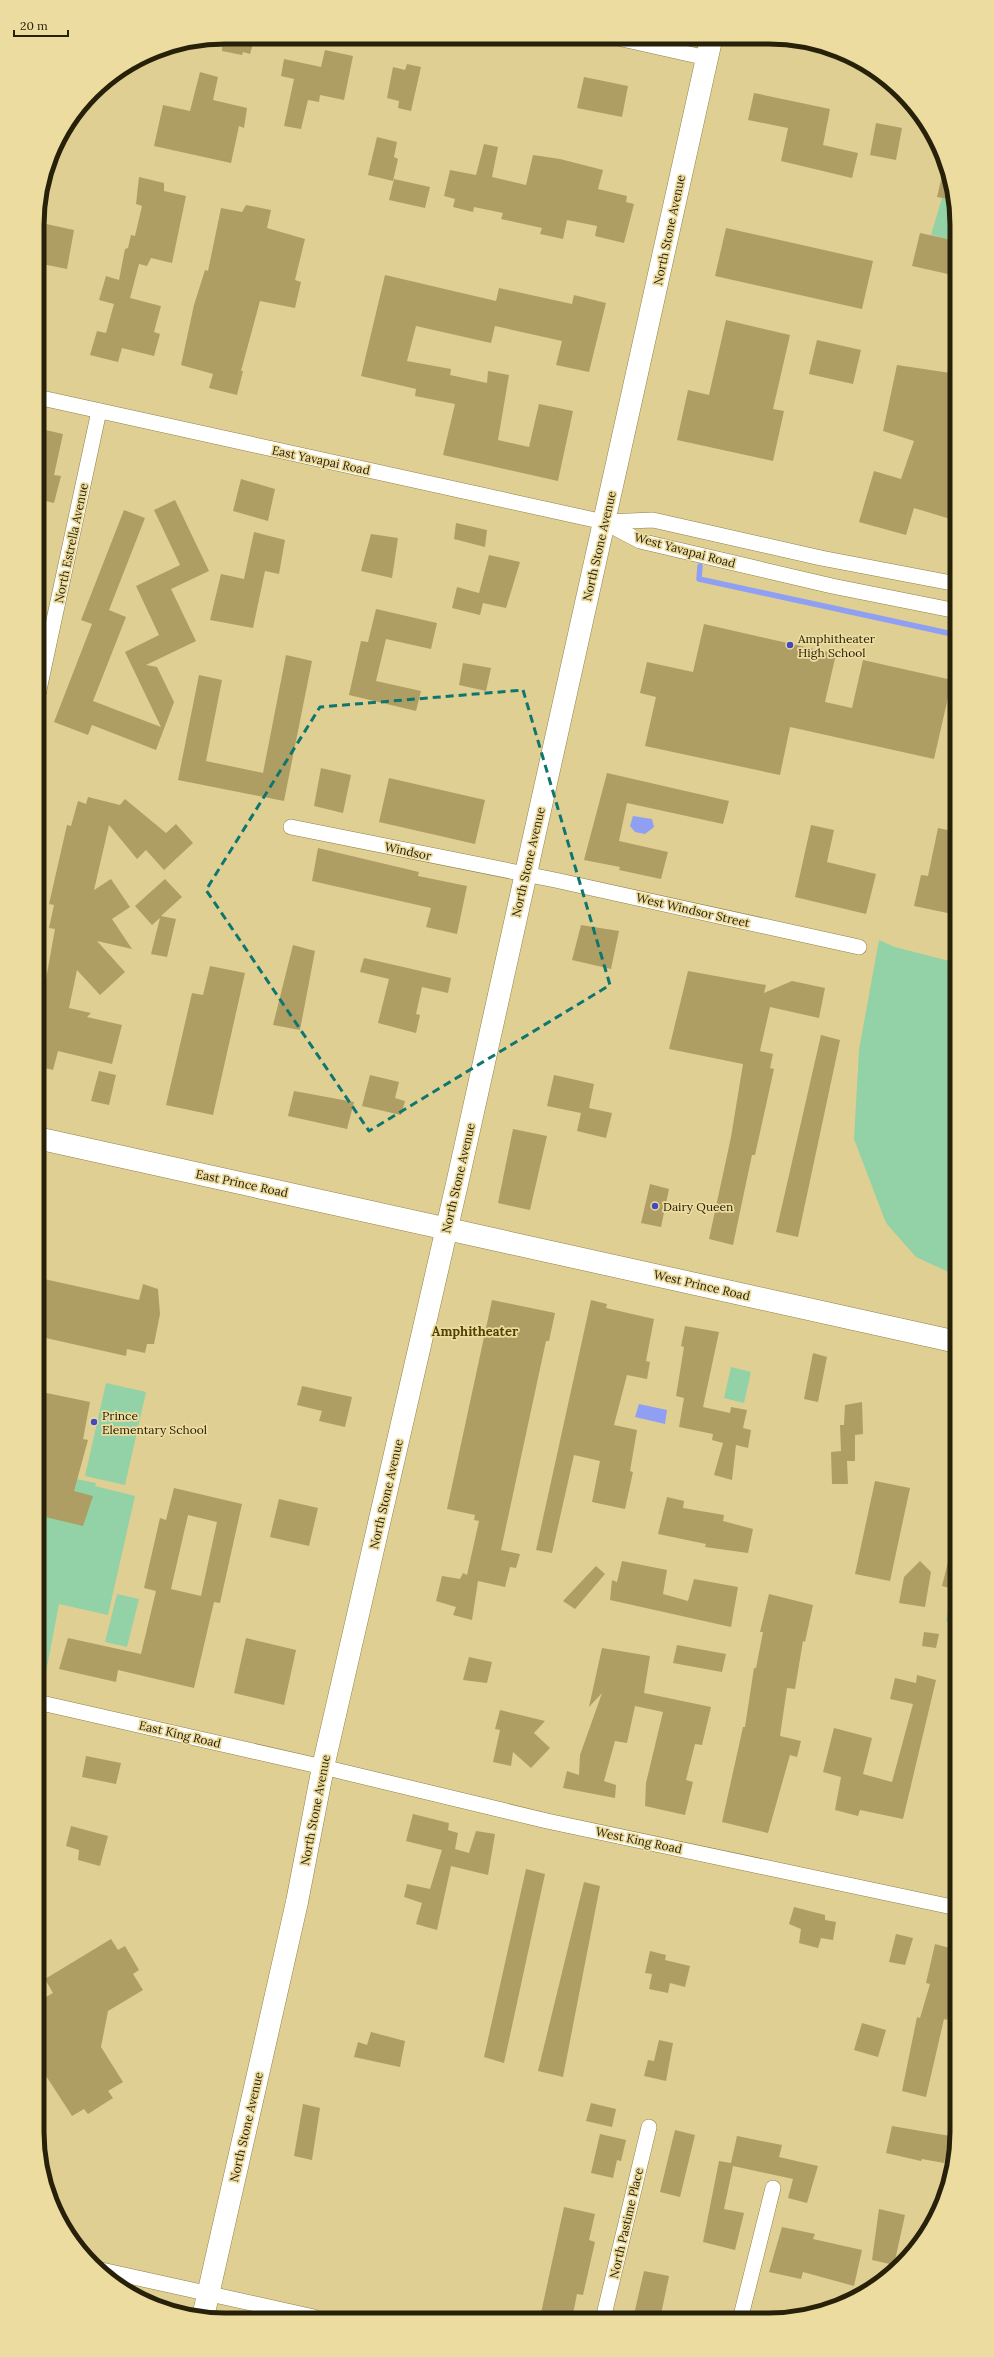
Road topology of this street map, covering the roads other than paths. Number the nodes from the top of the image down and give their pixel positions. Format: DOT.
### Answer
graph roads {
  1 [pos="666,44"];
  2 [pos="709,49"];
  3 [pos="44,399"];
  4 [pos="99,411"];
  5 [pos="604,522"];
  6 [pos="950,583"];
  7 [pos="950,610"];
  8 [pos="44,666"];
  9 [pos="291,827"];
  10 [pos="526,875"];
  11 [pos="859,947"];
  12 [pos="44,1140"];
  13 [pos="447,1228"];
  14 [pos="950,1340"];
  15 [pos="44,1704"];
  16 [pos="323,1767"];
  17 [pos="950,1907"];
  18 [pos="649,2127"];
  19 [pos="773,2188"];
  20 [pos="111,2272"];
  21 [pos="209,2294"];
  22 [pos="204,2311"];
  23 [pos="296,2313"];
  24 [pos="604,2313"];
  25 [pos="742,2313"];
  1 -- 2 [label="street"];
  2 -- 5 [label="main road, North Stone Avenue"];
  3 -- 4 [label="street, East Yavapai Road"];
  4 -- 5 [label="street, East Yavapai Road"];
  4 -- 8 [label="street, North Estrella Avenue"];
  5 -- 6 [label="street, West Yavapai Road"];
  5 -- 7 [label="street, West Yavapai Road"];
  5 -- 10 [label="main road, North Stone Avenue"];
  9 -- 10 [label="street, Windsor"];
  10 -- 11 [label="street, West Windsor Street"];
  10 -- 13 [label="main road, North Stone Avenue"];
  12 -- 13 [label="main road, East Prince Road"];
  13 -- 14 [label="main road, West Prince Road"];
  13 -- 16 [label="main road, North Stone Avenue"];
  15 -- 16 [label="street, East King Road"];
  16 -- 17 [label="street, West King Road"];
  16 -- 21 [label="main road, North Stone Avenue"];
  18 -- 24 [label="street, North Pastime Place"];
  19 -- 25 [label="street"];
  20 -- 21 [label="street"];
  21 -- 22 [label="main road, North Stone Avenue"];
  21 -- 23 [label="street"];
}
